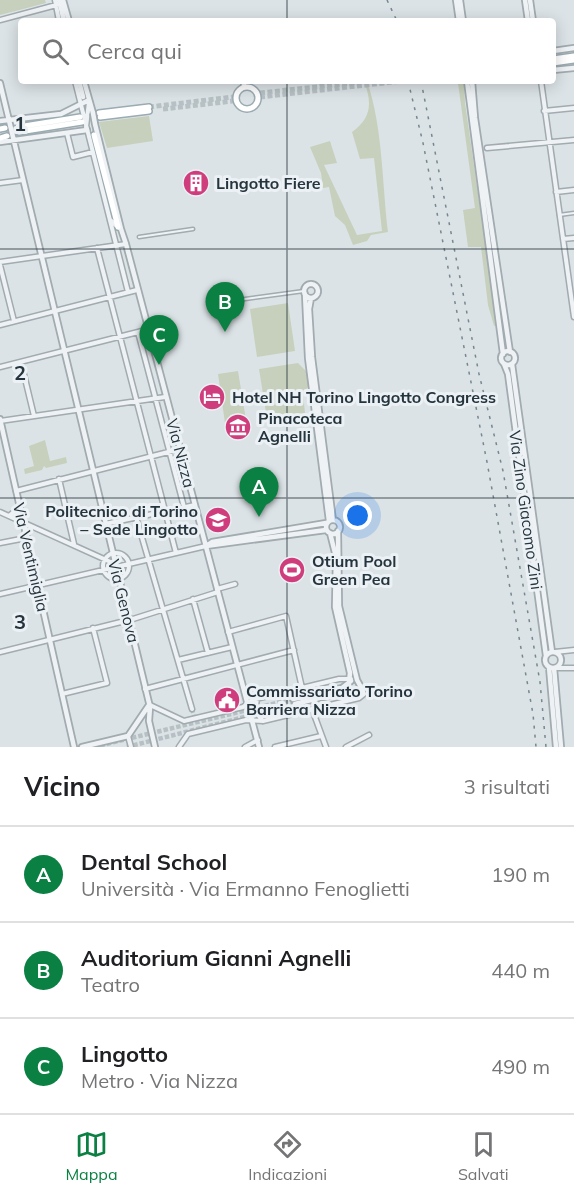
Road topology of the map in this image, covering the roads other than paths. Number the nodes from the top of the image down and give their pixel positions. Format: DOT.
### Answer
graph roads {
  1 [pos="458,0"];
  2 [pos="525,0"];
  3 [pos="530,0"];
  4 [pos="59,2"];
  5 [pos="59,18"];
  6 [pos="63,18"];
  7 [pos="67,18"];
  8 [pos="461,18"];
  9 [pos="528,18"];
  10 [pos="533,18"];
  11 [pos="0,20"];
  12 [pos="574,48"];
  13 [pos="556,51"];
  14 [pos="574,58"];
  15 [pos="556,61"];
  16 [pos="574,68"];
  17 [pos="556,70"];
  18 [pos="0,82"];
  19 [pos="78,84"];
  20 [pos="78,84"];
  21 [pos="85,84"];
  22 [pos="470,84"];
  23 [pos="470,84"];
  24 [pos="541,84"];
  25 [pos="84,97"];
  26 [pos="234,99"];
  27 [pos="89,100"];
  28 [pos="81,105"];
  29 [pos="574,108"];
  30 [pos="149,109"];
  31 [pos="544,111"];
  32 [pos="97,115"];
  33 [pos="9,120"];
  34 [pos="81,120"];
  35 [pos="0,121"];
  36 [pos="18,129"];
  37 [pos="86,129"];
  38 [pos="67,132"];
  39 [pos="3,134"];
  40 [pos="94,135"];
  41 [pos="14,140"];
  42 [pos="574,140"];
  43 [pos="549,142"];
  44 [pos="487,148"];
  45 [pos="93,152"];
  46 [pos="23,180"];
  47 [pos="0,183"];
  48 [pos="574,190"];
  49 [pos="556,192"];
  50 [pos="574,213"];
  51 [pos="559,215"];
  52 [pos="111,221"];
  53 [pos="120,228"];
  54 [pos="193,229"];
  55 [pos="139,237"];
  56 [pos="574,238"];
  57 [pos="563,239"];
  58 [pos="126,244"];
  59 [pos="116,245"];
  60 [pos="96,248"];
  61 [pos="41,255"];
  62 [pos="0,263"];
  63 [pos="137,290"];
  64 [pos="128,292"];
  65 [pos="304,293"];
  66 [pos="109,297"];
  67 [pos="311,298"];
  68 [pos="573,299"];
  69 [pos="238,300"];
  70 [pos="54,311"];
  71 [pos="574,317"];
  72 [pos="14,321"];
  73 [pos="0,325"];
  74 [pos="146,330"];
  75 [pos="138,332"];
  76 [pos="120,337"];
  77 [pos="64,351"];
  78 [pos="510,352"];
  79 [pos="503,354"];
  80 [pos="21,362"];
  81 [pos="504,364"];
  82 [pos="512,364"];
  83 [pos="0,368"];
  84 [pos="165,397"];
  85 [pos="155,399"];
  86 [pos="136,401"];
  87 [pos="78,410"];
  88 [pos="34,416"];
  89 [pos="0,420"];
  90 [pos="180,449"];
  91 [pos="169,451"];
  92 [pos="151,456"];
  93 [pos="93,471"];
  94 [pos="59,479"];
  95 [pos="16,490"];
  96 [pos="195,505"];
  97 [pos="20,507"];
  98 [pos="184,507"];
  99 [pos="165,511"];
  100 [pos="0,512"];
  101 [pos="9,516"];
  102 [pos="136,517"];
  103 [pos="329,521"];
  104 [pos="23,522"];
  105 [pos="105,524"];
  106 [pos="338,531"];
  107 [pos="328,532"];
  108 [pos="26,538"];
  109 [pos="0,543"];
  110 [pos="74,545"];
  111 [pos="206,546"];
  112 [pos="176,553"];
  113 [pos="113,554"];
  114 [pos="104,558"];
  115 [pos="148,560"];
  116 [pos="127,564"];
  117 [pos="116,565"];
  118 [pos="105,570"];
  119 [pos="119,578"];
  120 [pos="235,584"];
  121 [pos="37,585"];
  122 [pos="218,591"];
  123 [pos="0,594"];
  124 [pos="193,599"];
  125 [pos="161,609"];
  126 [pos="129,620"];
  127 [pos="93,628"];
  128 [pos="228,632"];
  129 [pos="49,639"];
  130 [pos="232,646"];
  131 [pos="294,650"];
  132 [pos="574,650"];
  133 [pos="0,652"];
  134 [pos="554,652"];
  135 [pos="208,653"];
  136 [pos="546,656"];
  137 [pos="178,660"];
  138 [pos="237,665"];
  139 [pos="553,668"];
  140 [pos="574,668"];
  141 [pos="184,678"];
  142 [pos="352,680"];
  143 [pos="302,688"];
  144 [pos="145,689"];
  145 [pos="362,689"];
  146 [pos="343,690"];
  147 [pos="62,694"];
  148 [pos="257,699"];
  149 [pos="294,702"];
  150 [pos="248,703"];
  151 [pos="149,705"];
  152 [pos="192,709"];
  153 [pos="312,709"];
  154 [pos="252,721"];
  155 [pos="262,721"];
  156 [pos="369,735"];
  157 [pos="128,736"];
  158 [pos="321,736"];
  159 [pos="258,740"];
  160 [pos="74,747"];
  161 [pos="82,747"];
  162 [pos="131,747"];
  163 [pos="155,747"];
  164 [pos="178,747"];
  165 [pos="246,747"];
  166 [pos="259,747"];
  167 [pos="275,747"];
  168 [pos="326,747"];
  169 [pos="345,747"];
  170 [pos="559,747"];
  1 -- 8 [label="street"];
  2 -- 9 [label="street"];
  3 -- 10 [label="street"];
  4 -- 5 [label="street"];
  4 -- 6 [label="street"];
  4 -- 7 [label="street"];
  4 -- 11 [label="street"];
  12 -- 13 [label="street"];
  14 -- 15 [label="main road"];
  16 -- 17 [label="street"];
  18 -- 33 [label="street, Via Genova"];
  19 -- 25 [label="street"];
  20 -- 28 [label="street, Via Nizza"];
  21 -- 27 [label="street, Via Nizza"];
  22 -- 78 [label="street"];
  23 -- 79 [label="street"];
  24 -- 31 [label="street"];
  26 -- 26 [label="main road"];
  27 -- 28 [label="street"];
  27 -- 32 [label="street, Via Nizza"];
  27 -- 37 [label="street, Via Nizza"];
  28 -- 33 [label="street"];
  28 -- 37 [label="street, Via Nizza"];
  29 -- 31 [label="street"];
  30 -- 32 [label="main road"];
  31 -- 43 [label="street"];
  32 -- 53 [label="street, Via Nizza, bridge"];
  33 -- 35 [label="street"];
  33 -- 41 [label="street, Via Genova"];
  34 -- 36 [label="main road"];
  37 -- 38 [label="street"];
  37 -- 45 [label="street, Via Nizza"];
  38 -- 41 [label="street"];
  38 -- 45 [label="street"];
  39 -- 41 [label="street"];
  40 -- 53 [label="main road"];
  41 -- 46 [label="street, Via Genova"];
  42 -- 43 [label="street"];
  43 -- 44 [label="street"];
  43 -- 49 [label="street"];
  45 -- 52 [label="street, Via Nizza"];
  46 -- 47 [label="street"];
  46 -- 61 [label="street, Via Genova"];
  48 -- 49 [label="street"];
  49 -- 51 [label="street"];
  50 -- 51 [label="street"];
  51 -- 57 [label="street"];
  52 -- 53 [label="street"];
  52 -- 59 [label="street, Via Nizza"];
  53 -- 58 [label="street, Via Nizza"];
  54 -- 55 [label="street"];
  56 -- 57 [label="street"];
  57 -- 68 [label="street"];
  58 -- 59 [label="street"];
  58 -- 63 [label="street, Via Nizza"];
  59 -- 60 [label="street"];
  59 -- 64 [label="street, Via Nizza"];
  60 -- 61 [label="street"];
  60 -- 66 [label="street"];
  61 -- 62 [label="street"];
  61 -- 70 [label="street, Via Genova"];
  62 -- 72 [label="street"];
  63 -- 64 [label="street"];
  63 -- 84 [label="street, Via Nizza"];
  64 -- 66 [label="street"];
  65 -- 67 [label="street"];
  65 -- 67 [label="street"];
  65 -- 69 [label="street"];
  65 -- 103 [label="street"];
  66 -- 70 [label="street"];
  66 -- 76 [label="street"];
  67 -- 103 [label="street"];
  68 -- 71 [label="street"];
  70 -- 72 [label="street"];
  70 -- 77 [label="street, Via Genova"];
  72 -- 73 [label="street"];
  74 -- 75 [label="street"];
  75 -- 76 [label="street"];
  75 -- 85 [label="street"];
  76 -- 77 [label="street"];
  76 -- 86 [label="street"];
  77 -- 80 [label="street"];
  77 -- 87 [label="street, Via Genova"];
  78 -- 79 [label="street"];
  78 -- 82 [label="street"];
  79 -- 81 [label="street"];
  80 -- 83 [label="street"];
  80 -- 88 [label="street"];
  81 -- 82 [label="street"];
  81 -- 136 [label="street, Via Zino Giacomo Zini"];
  82 -- 134 [label="street, Via Zino Giacomo Zini"];
  84 -- 85 [label="street"];
  84 -- 90 [label="street, Via Nizza"];
  85 -- 86 [label="street"];
  85 -- 91 [label="street"];
  86 -- 87 [label="street"];
  86 -- 92 [label="street"];
  87 -- 88 [label="street"];
  87 -- 93 [label="street, Via Genova"];
  88 -- 89 [label="street"];
  89 -- 95 [label="street, Via Ventimiglia"];
  90 -- 91 [label="street"];
  90 -- 96 [label="street, Via Nizza"];
  91 -- 92 [label="street"];
  91 -- 98 [label="street"];
  92 -- 93 [label="street"];
  92 -- 99 [label="street"];
  93 -- 94 [label="street"];
  93 -- 105 [label="street, Via Genova"];
  94 -- 95 [label="street"];
  94 -- 110 [label="street"];
  95 -- 97 [label="street, Via Ventimiglia"];
  96 -- 98 [label="street"];
  96 -- 111 [label="street, Via Nizza"];
  97 -- 101 [label="street"];
  97 -- 104 [label="street, Via Ventimiglia"];
  98 -- 99 [label="street"];
  99 -- 102 [label="street"];
  99 -- 112 [label="street"];
  100 -- 101 [label="street"];
  101 -- 104 [label="street"];
  102 -- 105 [label="street"];
  102 -- 115 [label="street"];
  103 -- 106 [label="street"];
  103 -- 107 [label="street"];
  103 -- 111 [label="street"];
  104 -- 108 [label="street, Via Ventimiglia"];
  104 -- 110 [label="street"];
  105 -- 113 [label="street, Via Genova"];
  106 -- 107 [label="street"];
  106 -- 142 [label="street"];
  107 -- 111 [label="street"];
  107 -- 142 [label="street"];
  108 -- 109 [label="street"];
  108 -- 121 [label="street, Via Ventimiglia"];
  110 -- 114 [label="street"];
  111 -- 112 [label="street"];
  111 -- 122 [label="street, Via Nizza"];
  112 -- 115 [label="street"];
  113 -- 114 [label="street"];
  113 -- 116 [label="street"];
  113 -- 117 [label="street, Via Genova"];
  114 -- 117 [label="street"];
  114 -- 118 [label="street"];
  115 -- 116 [label="street"];
  115 -- 125 [label="street"];
  116 -- 117 [label="street"];
  116 -- 119 [label="street"];
  117 -- 118 [label="street"];
  117 -- 119 [label="street, Via Genova"];
  118 -- 119 [label="street"];
  118 -- 121 [label="street"];
  119 -- 126 [label="street, Via Genova"];
  120 -- 122 [label="street"];
  121 -- 123 [label="street"];
  121 -- 129 [label="street, Via Ventimiglia"];
  122 -- 124 [label="street"];
  122 -- 128 [label="street, Via Nizza"];
  124 -- 125 [label="street"];
  124 -- 135 [label="street"];
  125 -- 126 [label="street"];
  125 -- 137 [label="street"];
  126 -- 127 [label="street"];
  126 -- 144 [label="street, Via Genova"];
  127 -- 129 [label="street"];
  127 -- 147 [label="street"];
  128 -- 130 [label="street, Via Nizza"];
  128 -- 131 [label="street"];
  129 -- 133 [label="street"];
  129 -- 147 [label="street, Via Ventimiglia"];
  130 -- 135 [label="street"];
  130 -- 138 [label="street, Via Nizza"];
  131 -- 138 [label="street"];
  131 -- 143 [label="street"];
  132 -- 134 [label="street"];
  134 -- 136 [label="street"];
  134 -- 139 [label="street, Via Zino Giacomo Zini"];
  135 -- 137 [label="street"];
  136 -- 139 [label="street, Via Zino Giacomo Zini"];
  137 -- 141 [label="street"];
  138 -- 141 [label="street"];
  138 -- 150 [label="street, Via Nizza"];
  139 -- 140 [label="street"];
  139 -- 170 [label="street"];
  141 -- 144 [label="street"];
  141 -- 152 [label="street"];
  142 -- 143 [label="street"];
  142 -- 145 [label="street"];
  142 -- 146 [label="street"];
  143 -- 148 [label="street"];
  144 -- 151 [label="street, Via Genova"];
  145 -- 146 [label="street"];
  145 -- 153 [label="street"];
  146 -- 149 [label="street"];
  147 -- 160 [label="street, Via Ventimiglia"];
  148 -- 150 [label="street"];
  148 -- 155 [label="street"];
  150 -- 151 [label="street"];
  150 -- 154 [label="street, Via Nizza"];
  151 -- 157 [label="street"];
  151 -- 163 [label="street, Via Genova"];
  153 -- 155 [label="street"];
  153 -- 158 [label="street"];
  154 -- 155 [label="street"];
  154 -- 159 [label="street, Via Nizza"];
  154 -- 164 [label="street"];
  156 -- 169 [label="street"];
  157 -- 161 [label="street"];
  157 -- 162 [label="street"];
  158 -- 167 [label="street"];
  158 -- 168 [label="street"];
  159 -- 165 [label="street"];
  159 -- 166 [label="street, Via Nizza"];
}
